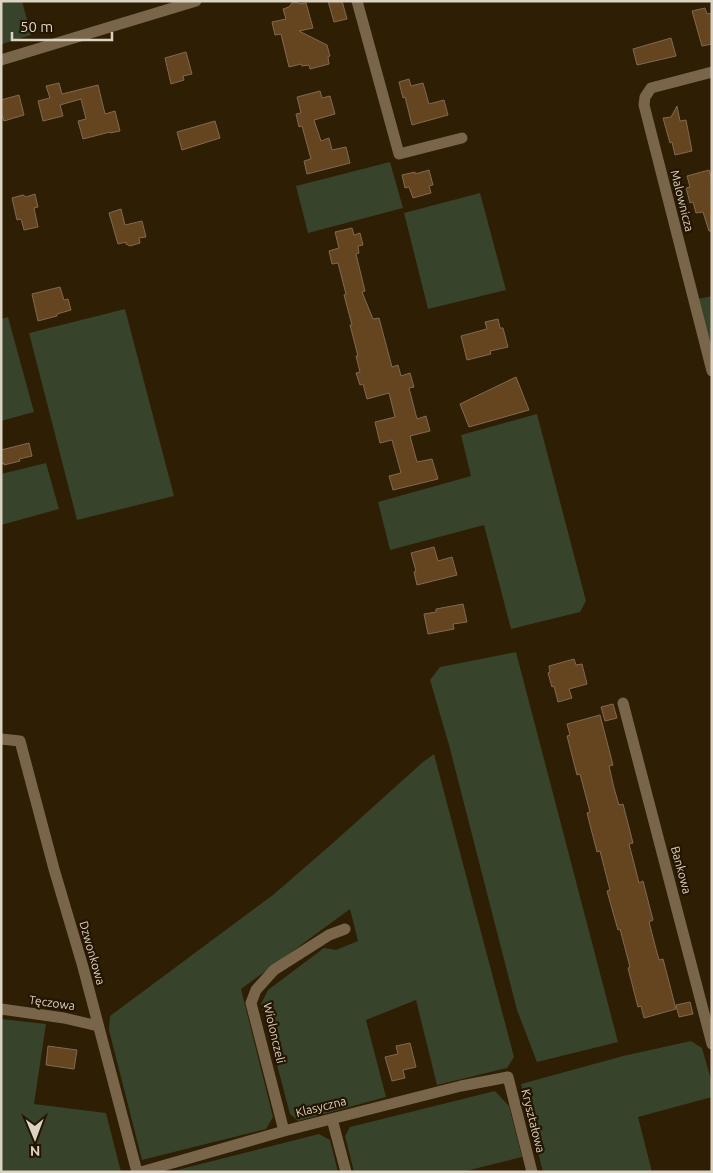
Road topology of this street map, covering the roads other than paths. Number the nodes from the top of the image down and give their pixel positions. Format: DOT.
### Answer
graph roads {
  1 [pos="196,1"];
  2 [pos="357,1"];
  3 [pos="1,60"];
  4 [pos="712,72"];
  5 [pos="462,138"];
  6 [pos="712,371"];
  7 [pos="623,703"];
  8 [pos="1,739"];
  9 [pos="345,929"];
  10 [pos="1,1010"];
  11 [pos="98,1026"];
  12 [pos="710,1026"];
  13 [pos="712,1044"];
  14 [pos="508,1077"];
  15 [pos="332,1119"];
  16 [pos="284,1131"];
  17 [pos="137,1172"];
  18 [pos="141,1172"];
  19 [pos="346,1172"];
  20 [pos="532,1172"];
  1 -- 3 [label="street"];
  2 -- 5 [label="street"];
  4 -- 6 [label="street, Malownicza"];
  7 -- 12 [label="street, Bankowa"];
  8 -- 11 [label="street, Dzwonkowa"];
  9 -- 16 [label="street, Wiolonczeli"];
  10 -- 11 [label="street, Tęczowa"];
  11 -- 17 [label="street, Dzwonkowa"];
  12 -- 13 [label="street, Bankowa"];
  14 -- 15 [label="street, Klasyczna"];
  14 -- 20 [label="street, Kryształowa"];
  15 -- 16 [label="street, Klasyczna"];
  15 -- 19 [label="street"];
  16 -- 18 [label="street, Klasyczna"];
}
